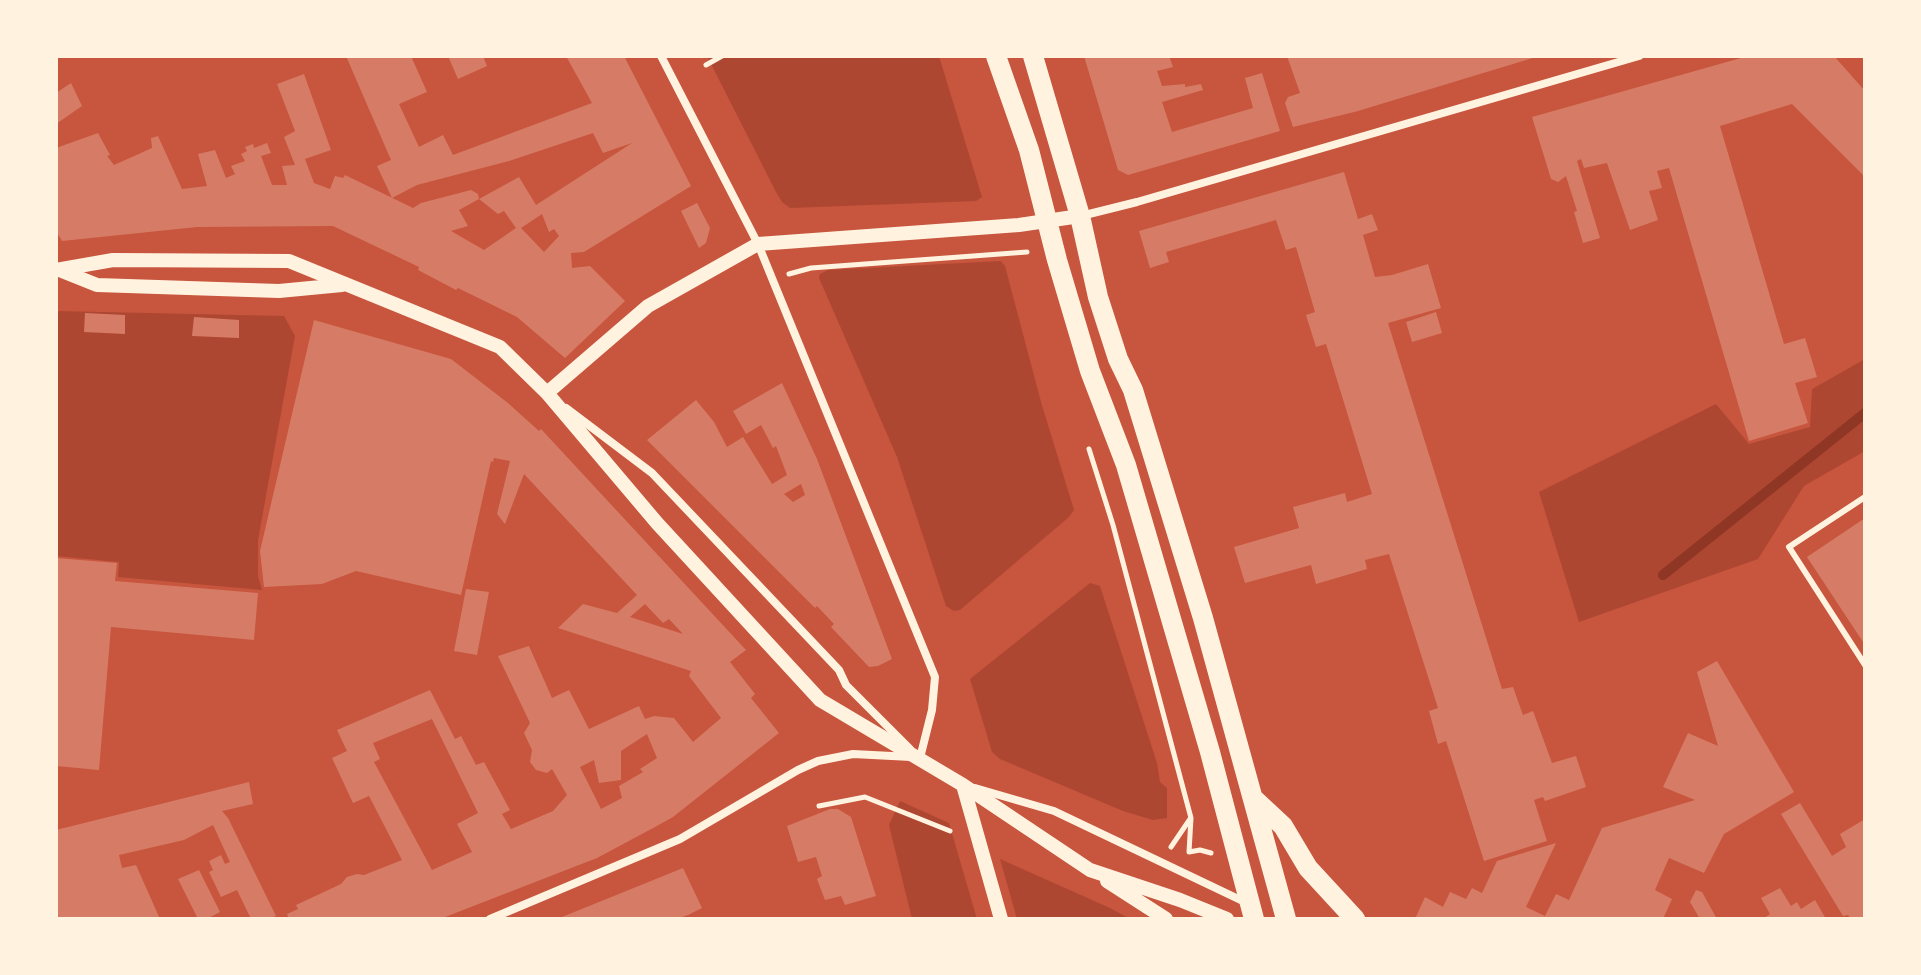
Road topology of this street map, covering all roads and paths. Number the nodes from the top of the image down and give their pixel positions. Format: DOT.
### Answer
graph roads {
  1 [pos="661,56"];
  2 [pos="722,56"];
  3 [pos="996,56"];
  4 [pos="1033,56"];
  5 [pos="1639,56"];
  6 [pos="706,65"];
  7 [pos="1080,216"];
  8 [pos="1048,222"];
  9 [pos="1019,225"];
  10 [pos="758,244"];
  11 [pos="1027,252"];
  12 [pos="1031,267"];
  13 [pos="57,268"];
  14 [pos="773,279"];
  15 [pos="346,285"];
  16 [pos="547,393"];
  17 [pos="1084,434"];
  18 [pos="1865,497"];
  19 [pos="1865,665"];
  20 [pos="920,758"];
  21 [pos="963,785"];
  22 [pos="1254,799"];
  23 [pos="819,806"];
  24 [pos="1189,852"];
  25 [pos="983,856"];
  26 [pos="1090,870"];
  27 [pos="1251,912"];
  28 [pos="490,919"];
  29 [pos="1001,919"];
  30 [pos="1166,919"];
  31 [pos="1227,919"];
  32 [pos="1275,919"];
  33 [pos="1286,919"];
  34 [pos="1355,919"];
  1 -- 10 [label="street"];
  2 -- 6 [label="path"];
  3 -- 8 [label="main road"];
  4 -- 7 [label="main road"];
  5 -- 7 [label="street"];
  7 -- 8 [label="street"];
  7 -- 22 [label="main road"];
  8 -- 9 [label="street"];
  8 -- 27 [label="main road"];
  9 -- 10 [label="street"];
  9 -- 11 [label="path"];
  10 -- 14 [label="street"];
  10 -- 16 [label="street"];
  11 -- 12 [label="path"];
  11 -- 14 [label="path"];
  13 -- 15 [label="street"];
  13 -- 15 [label="street"];
  14 -- 20 [label="street"];
  15 -- 16 [label="street"];
  16 -- 20 [label="street"];
  16 -- 20 [label="street"];
  17 -- 24 [label="path"];
  18 -- 19 [label="lane"];
  20 -- 21 [label="street"];
  20 -- 28 [label="street"];
  21 -- 25 [label="street"];
  21 -- 26 [label="street"];
  21 -- 27 [label="street"];
  22 -- 33 [label="main road"];
  22 -- 34 [label="main road"];
  23 -- 25 [label="path"];
  25 -- 29 [label="street"];
  26 -- 30 [label="street"];
  26 -- 31 [label="street"];
  27 -- 32 [label="main road"];
}
